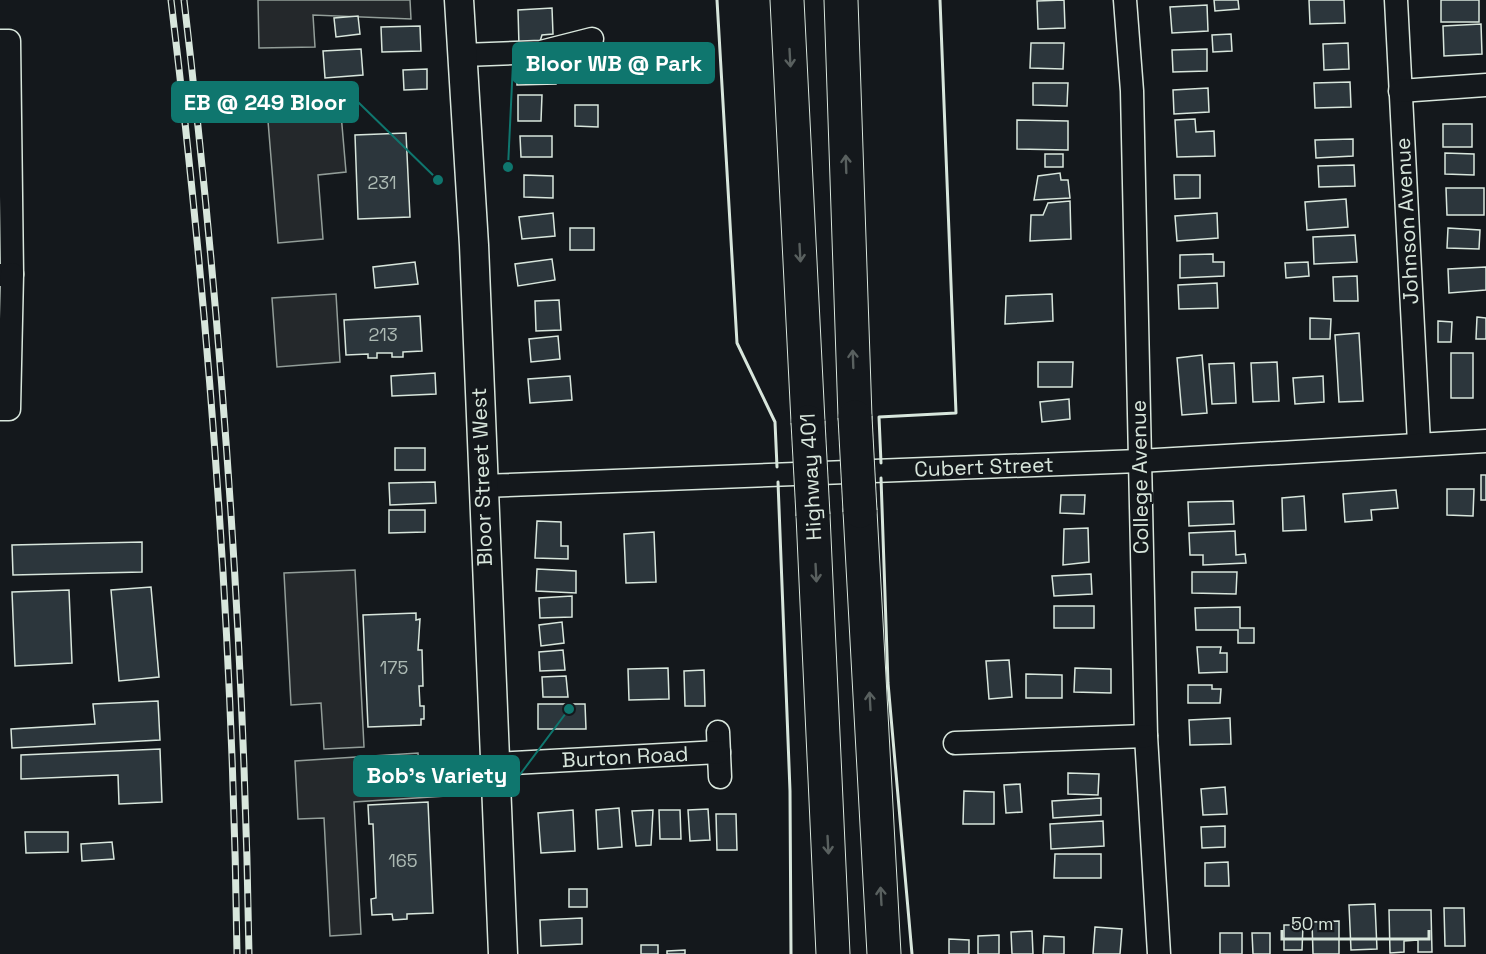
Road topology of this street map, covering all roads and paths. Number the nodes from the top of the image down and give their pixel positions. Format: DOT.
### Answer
graph roads {
  1 [pos="459,0"];
  2 [pos="787,0"];
  3 [pos="841,0"];
  4 [pos="1125,0"];
  5 [pos="1396,0"];
  6 [pos="592,39"];
  7 [pos="0,41"];
  8 [pos="463,55"];
  9 [pos="1486,85"];
  10 [pos="1400,91"];
  11 [pos="6,274"];
  12 [pos="0,410"];
  13 [pos="1486,441"];
  14 [pos="1419,443"];
  15 [pos="1139,461"];
  16 [pos="482,486"];
  17 [pos="1146,736"];
  18 [pos="955,744"];
  19 [pos="495,764"];
  20 [pos="720,777"];
  21 [pos="503,954"];
  22 [pos="833,954"];
  23 [pos="884,954"];
  24 [pos="1159,954"];
  1 -- 8 [label="main road, Bloor Street West"];
  2 -- 22 [label="highway, Highway 401, one-way, bridge"];
  23 -- 3 [label="highway, one-way, bridge"];
  4 -- 15 [label="street, College Avenue"];
  5 -- 10 [label="street, Johnson Avenue"];
  6 -- 8 [label="street"];
  7 -- 11 [label="street"];
  8 -- 16 [label="main road, Bloor Street West"];
  9 -- 10 [label="street"];
  10 -- 14 [label="street, Johnson Avenue"];
  11 -- 12 [label="street"];
  13 -- 14 [label="street, Cubert Street"];
  14 -- 15 [label="street, Cubert Street"];
  15 -- 16 [label="street, Cubert Street"];
  15 -- 17 [label="street, College Avenue"];
  16 -- 19 [label="main road, Bloor Street West"];
  17 -- 18 [label="street"];
  17 -- 24 [label="street, College Avenue"];
  19 -- 20 [label="street, Burton Road"];
  19 -- 21 [label="main road, Bloor Street West"];
}
